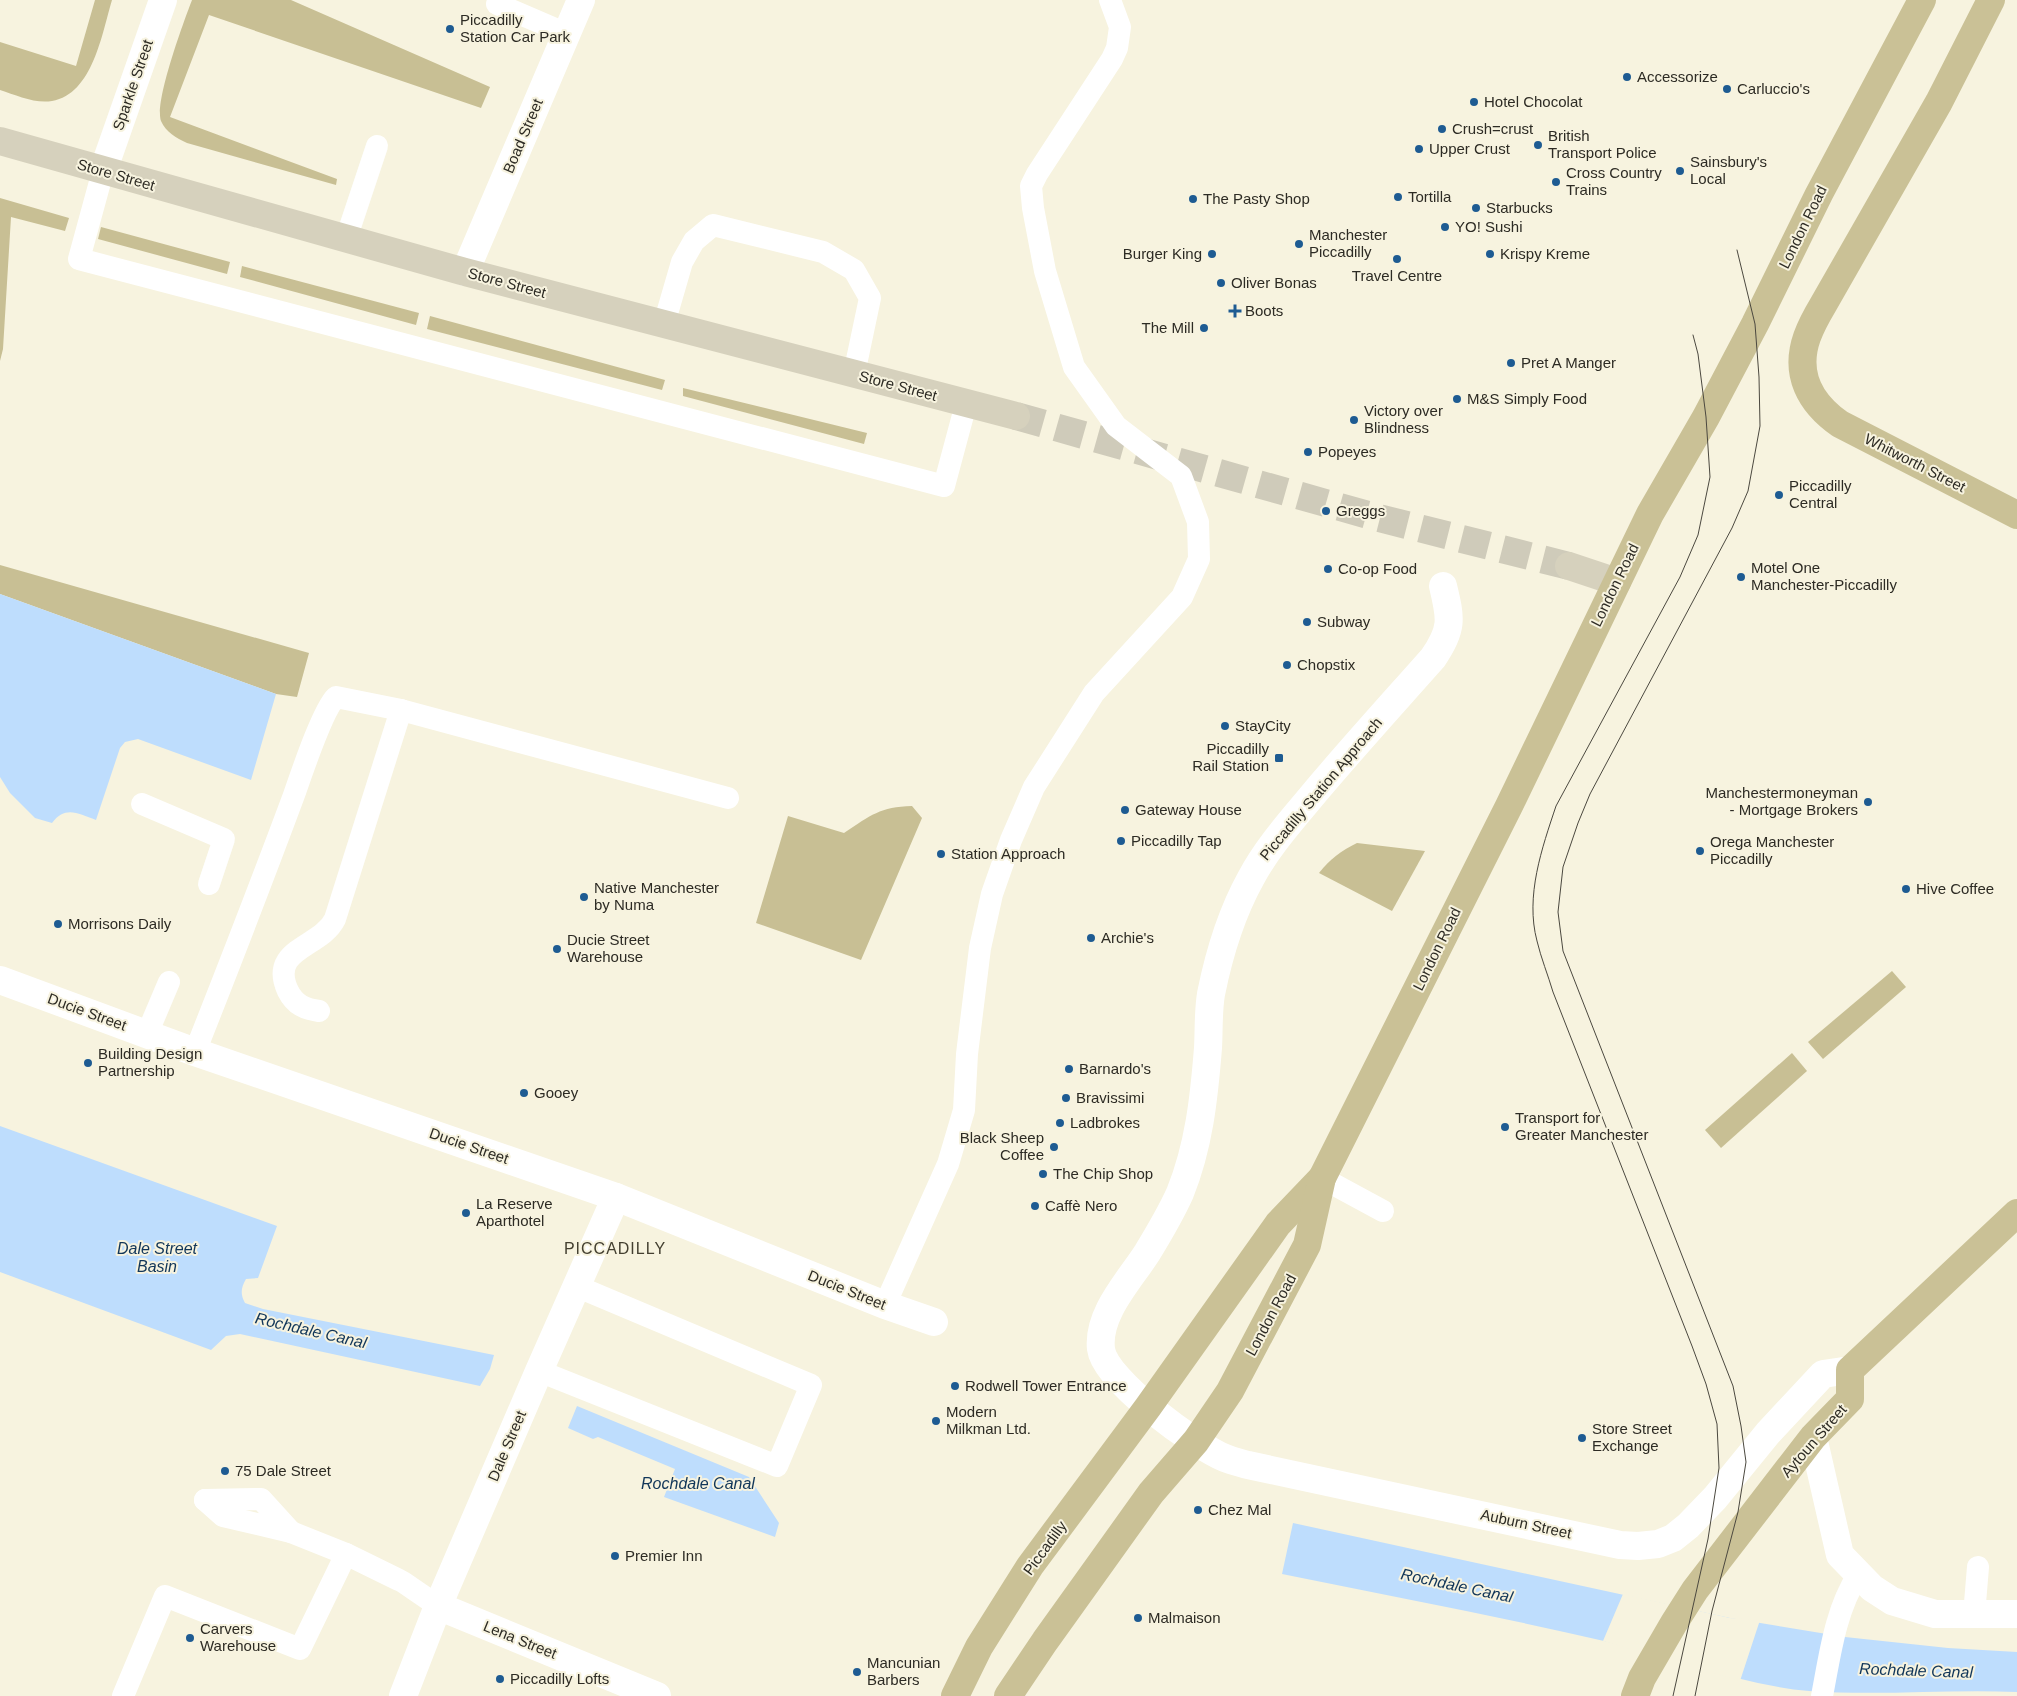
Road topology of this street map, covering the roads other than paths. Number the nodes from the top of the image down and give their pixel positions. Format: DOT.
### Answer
graph roads {
  1 [pos="163,0"];
  2 [pos="582,0"];
  3 [pos="1110,0"];
  4 [pos="1922,0"];
  5 [pos="1992,0"];
  6 [pos="497,4"];
  7 [pos="567,34"];
  8 [pos="0,141"];
  9 [pos="377,146"];
  10 [pos="103,171"];
  11 [pos="346,239"];
  12 [pos="465,272"];
  13 [pos="664,324"];
  14 [pos="854,374"];
  15 [pos="966,404"];
  16 [pos="1016,416"];
  17 [pos="2017,515"];
  18 [pos="1569,566"];
  19 [pos="1616,582"];
  20 [pos="1443,586"];
  21 [pos="401,710"];
  22 [pos="728,798"];
  23 [pos="142,804"];
  24 [pos="209,884"];
  25 [pos="0,980"];
  26 [pos="169,982"];
  27 [pos="319,1011"];
  28 [pos="147,1034"];
  29 [pos="195,1052"];
  30 [pos="1322,1178"];
  31 [pos="616,1197"];
  32 [pos="1383,1211"];
  33 [pos="2017,1213"];
  34 [pos="576,1286"];
  35 [pos="884,1305"];
  36 [pos="934,1322"];
  37 [pos="539,1370"];
  38 [pos="1850,1370"];
  39 [pos="1148,1407"];
  40 [pos="1813,1437"];
  41 [pos="1196,1440"];
  42 [pos="291,1532"];
  43 [pos="346,1554"];
  44 [pos="1978,1567"];
  45 [pos="1858,1575"];
  46 [pos="438,1606"];
  47 [pos="2017,1614"];
  48 [pos="1974,1615"];
  49 [pos="652,1695"];
  50 [pos="123,1696"];
  51 [pos="403,1696"];
  52 [pos="954,1696"];
  53 [pos="1008,1696"];
  54 [pos="1636,1696"];
  55 [pos="1822,1696"];
  1 -- 10 [label="street, Sparkle Street"];
  2 -- 7 [label="street, Boad Street"];
  3 -- 35 [label="lane"];
  4 -- 19 [label="main road, London Road"];
  5 -- 17 [label="main road, Whitworth Street"];
  6 -- 7 [label="lane"];
  7 -- 12 [label="street, Boad Street"];
  8 -- 10 [label="street, Store Street"];
  9 -- 11 [label="lane"];
  10 -- 11 [label="street, Store Street"];
  10 -- 15 [label="lane"];
  11 -- 12 [label="street, Store Street"];
  12 -- 13 [label="street, Store Street"];
  13 -- 14 [label="street, Store Street"];
  13 -- 14 [label="lane"];
  14 -- 15 [label="street, Store Street"];
  15 -- 16 [label="street, Store Street"];
  18 -- 19 [label="street"];
  19 -- 30 [label="main road, London Road"];
  20 -- 39 [label="street, Piccadilly Station Approach"];
  21 -- 22 [label="lane"];
  21 -- 27 [label="lane"];
  21 -- 29 [label="lane"];
  23 -- 24 [label="lane"];
  25 -- 28 [label="street, Ducie Street"];
  26 -- 28 [label="lane"];
  28 -- 29 [label="street, Ducie Street"];
  29 -- 31 [label="street, Ducie Street"];
  30 -- 32 [label="lane"];
  30 -- 39 [label="main road, London Road"];
  30 -- 41 [label="main road, London Road"];
  31 -- 34 [label="street, Dale Street"];
  31 -- 35 [label="street, Ducie Street"];
  33 -- 38 [label="main road"];
  34 -- 37 [label="street, Dale Street"];
  34 -- 37 [label="lane"];
  35 -- 36 [label="street, Ducie Street"];
  37 -- 46 [label="street, Dale Street"];
  38 -- 40 [label="main road, Aytoun Street"];
  38 -- 41 [label="street, Auburn Street"];
  39 -- 41 [label="street, Auburn Street"];
  39 -- 52 [label="main road, Piccadilly"];
  40 -- 45 [label="street"];
  40 -- 54 [label="main road, Aytoun Street"];
  41 -- 53 [label="main road"];
  42 -- 43 [label="lane"];
  43 -- 46 [label="lane"];
  43 -- 50 [label="lane"];
  44 -- 48 [label="lane"];
  45 -- 48 [label="street"];
  45 -- 55 [label="lane"];
  46 -- 49 [label="street, Lena Street"];
  46 -- 51 [label="street, Dale Street"];
  47 -- 48 [label="street"];
}
